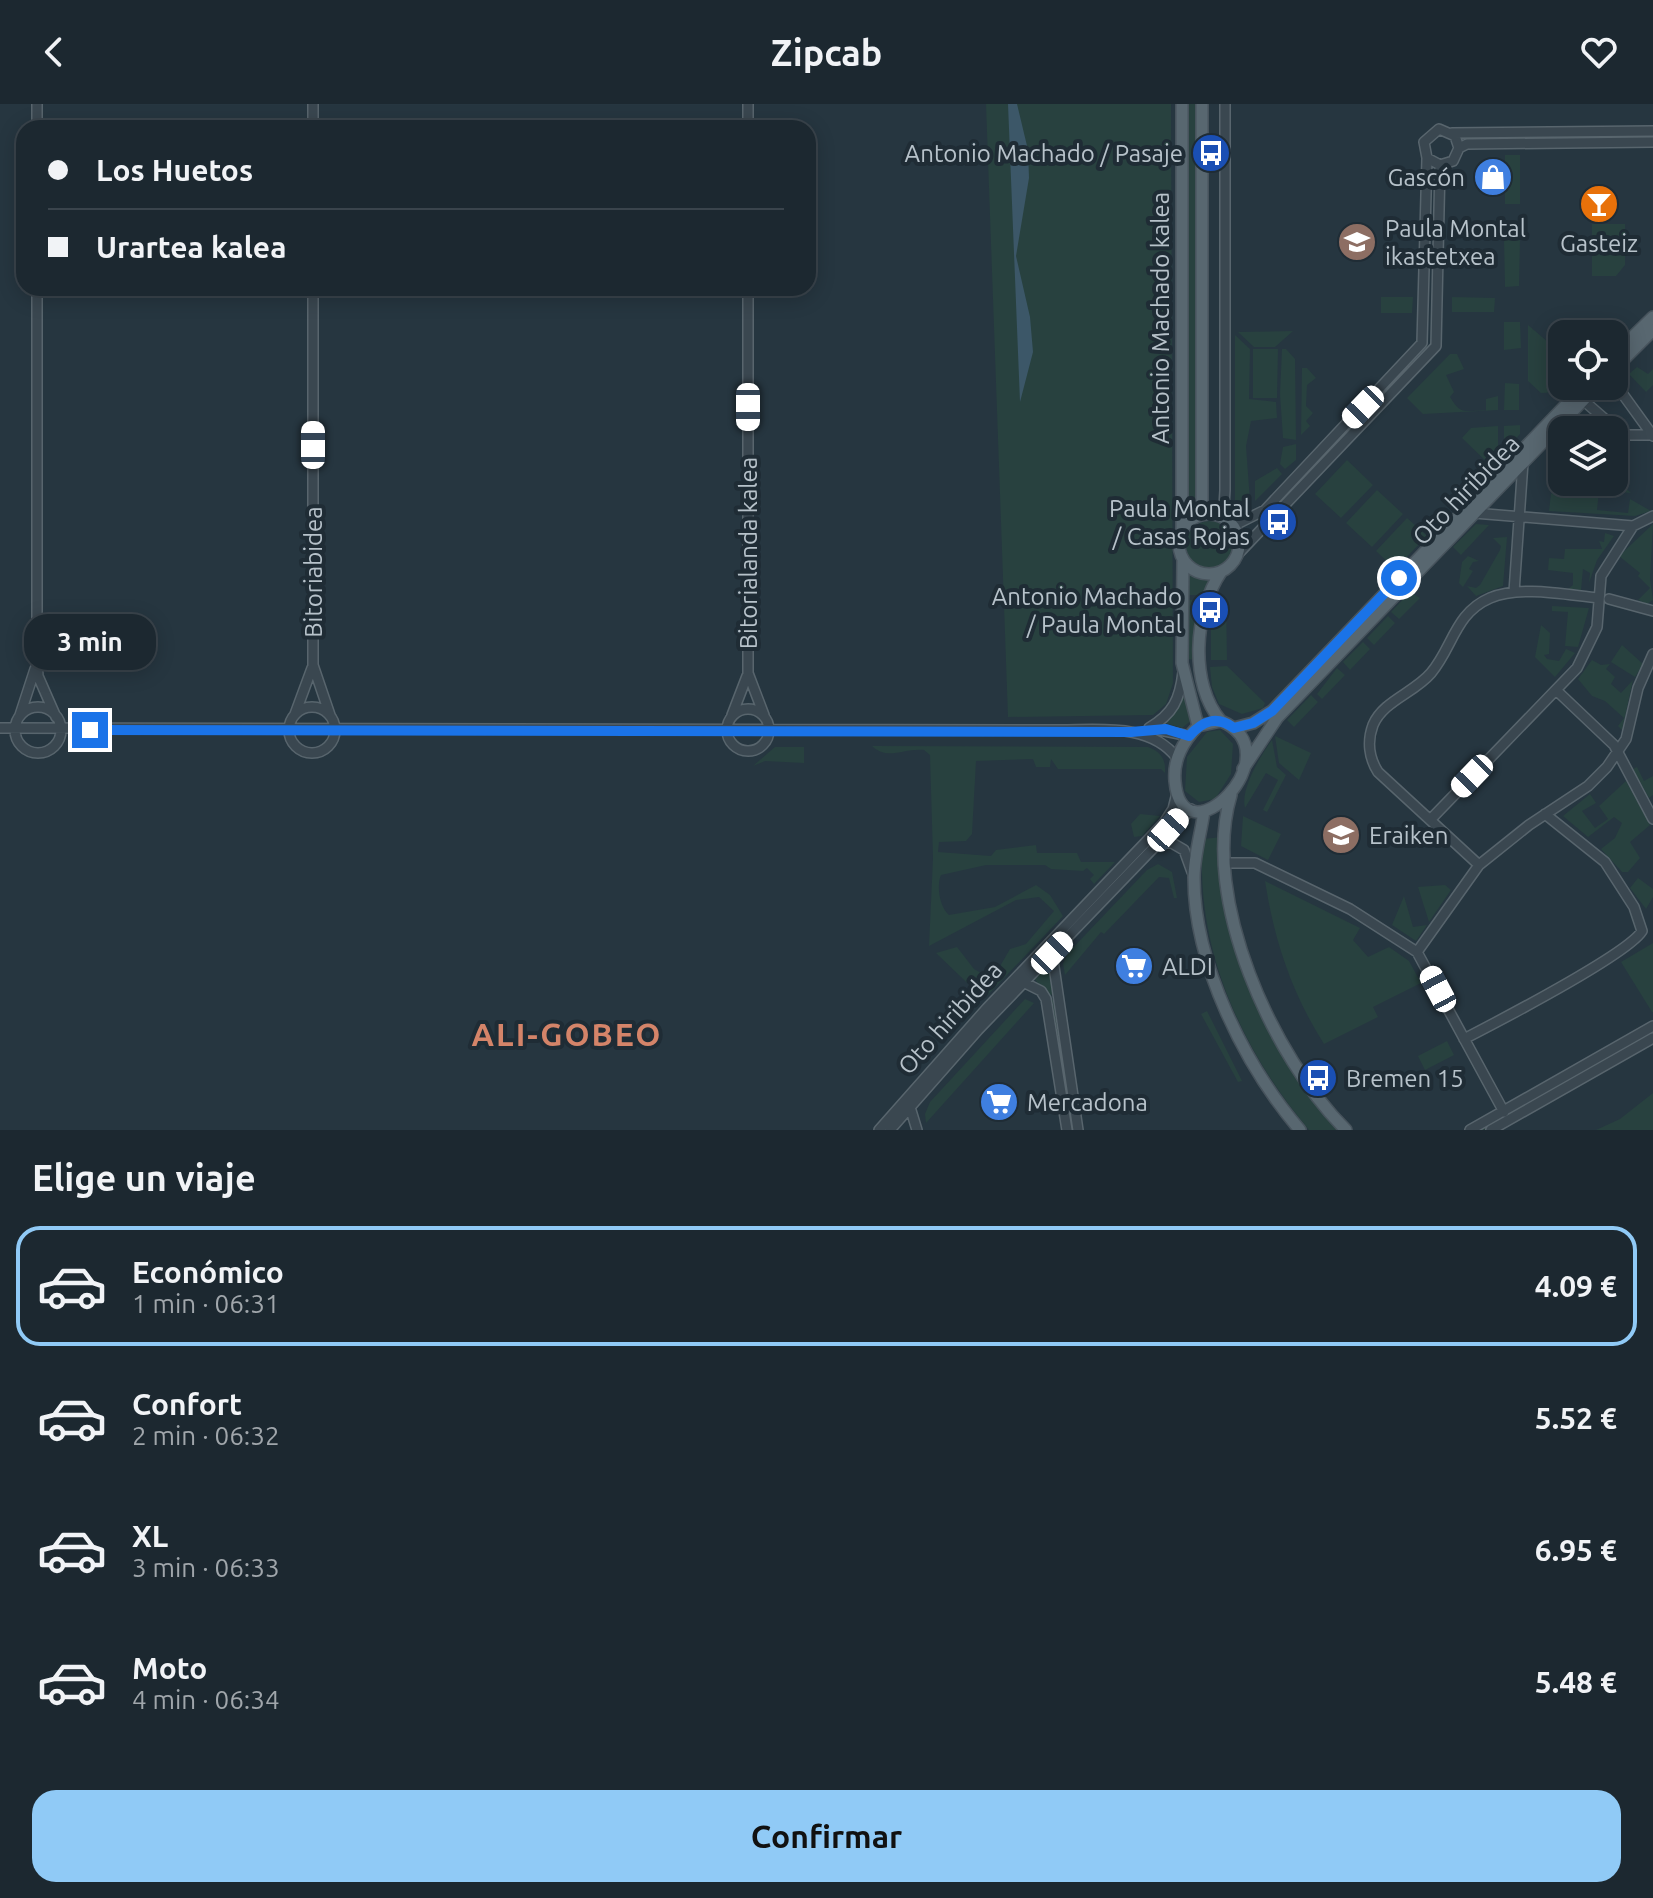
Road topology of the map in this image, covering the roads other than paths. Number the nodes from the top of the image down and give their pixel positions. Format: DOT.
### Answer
graph roads {
  1 [pos="1182,104"];
  2 [pos="1202,104"];
  3 [pos="1225,104"];
  4 [pos="1653,131"];
  5 [pos="1452,133"];
  6 [pos="1653,142"];
  7 [pos="1459,148"];
  8 [pos="1427,158"];
  9 [pos="1440,165"];
  10 [pos="37,296"];
  11 [pos="313,296"];
  12 [pos="748,296"];
  13 [pos="1653,317"];
  14 [pos="1653,330"];
  15 [pos="1628,341"];
  16 [pos="1628,355"];
  17 [pos="1571,400"];
  18 [pos="1583,400"];
  19 [pos="1627,400"];
  20 [pos="1653,436"];
  21 [pos="1523,462"];
  22 [pos="1474,513"];
  23 [pos="1202,515"];
  24 [pos="1218,516"];
  25 [pos="1653,516"];
  26 [pos="1519,518"];
  27 [pos="1233,526"];
  28 [pos="1633,526"];
  29 [pos="1182,532"];
  30 [pos="1238,554"];
  31 [pos="1183,558"];
  32 [pos="1221,572"];
  33 [pos="1514,592"];
  34 [pos="1604,598"];
  35 [pos="1653,611"];
  36 [pos="1653,654"];
  37 [pos="37,657"];
  38 [pos="313,665"];
  39 [pos="1183,668"];
  40 [pos="748,673"];
  41 [pos="1556,690"];
  42 [pos="330,715"];
  43 [pos="764,715"];
  44 [pos="20,716"];
  45 [pos="56,717"];
  46 [pos="294,717"];
  47 [pos="731,718"];
  48 [pos="1221,721"];
  49 [pos="1198,726"];
  50 [pos="0,728"];
  51 [pos="15,728"];
  52 [pos="1149,728"];
  53 [pos="1234,728"];
  54 [pos="61,729"];
  55 [pos="289,729"];
  56 [pos="335,729"];
  57 [pos="727,731"];
  58 [pos="769,731"];
  59 [pos="1131,732"];
  60 [pos="1189,736"];
  61 [pos="1618,753"];
  62 [pos="1177,758"];
  63 [pos="1243,769"];
  64 [pos="1177,793"];
  65 [pos="1231,795"];
  66 [pos="1191,809"];
  67 [pos="1204,811"];
  68 [pos="1545,814"];
  69 [pos="1653,819"];
  70 [pos="1430,820"];
  71 [pos="1157,843"];
  72 [pos="1226,863"];
  73 [pos="1479,865"];
  74 [pos="1194,877"];
  75 [pos="1417,952"];
  76 [pos="1052,953"];
  77 [pos="1023,982"];
  78 [pos="1653,1026"];
  79 [pos="1653,1038"];
  80 [pos="1464,1039"];
  81 [pos="910,1107"];
  82 [pos="1504,1112"];
  83 [pos="914,1128"];
  84 [pos="879,1130"];
  85 [pos="890,1130"];
  86 [pos="1067,1130"];
  87 [pos="1078,1130"];
  88 [pos="1300,1130"];
  89 [pos="1346,1130"];
  90 [pos="1470,1130"];
  91 [pos="1491,1130"];
  1 -- 29 [label="main road, Antonio Machado kalea"];
  2 -- 23 [label="main road, Antonio Machado kalea"];
  3 -- 24 [label="street"];
  4 -- 5 [label="street"];
  5 -- 7 [label="street"];
  5 -- 8 [label="street"];
  6 -- 7 [label="street"];
  7 -- 9 [label="street"];
  8 -- 9 [label="street"];
  8 -- 27 [label="street"];
  9 -- 30 [label="street"];
  10 -- 37 [label="street"];
  11 -- 38 [label="street, Bitoriabidea"];
  12 -- 40 [label="street, Bitorialanda kalea"];
  13 -- 15 [label="main road"];
  14 -- 16 [label="main road"];
  17 -- 53 [label="main road, Oto hiribidea"];
  18 -- 20 [label="street"];
  18 -- 21 [label="main road, Oto hiribidea"];
  19 -- 20 [label="street"];
  21 -- 22 [label="main road, Oto hiribidea"];
  21 -- 26 [label="street"];
  22 -- 26 [label="street"];
  22 -- 63 [label="main road, Oto hiribidea"];
  23 -- 24 [label="main road"];
  23 -- 29 [label="main road"];
  24 -- 27 [label="main road"];
  25 -- 28 [label="street"];
  26 -- 28 [label="street"];
  26 -- 33 [label="street"];
  27 -- 30 [label="main road"];
  28 -- 34 [label="street"];
  29 -- 31 [label="main road"];
  30 -- 32 [label="main road"];
  31 -- 32 [label="main road"];
  31 -- 39 [label="main road"];
  32 -- 48 [label="main road"];
  33 -- 34 [label="street"];
  33 -- 70 [label="street"];
  34 -- 35 [label="street"];
  34 -- 41 [label="street"];
  36 -- 61 [label="street"];
  37 -- 44 [label="street"];
  37 -- 45 [label="street"];
  38 -- 42 [label="street, Bitoriabidea"];
  38 -- 46 [label="street, Bitoriabidea"];
  39 -- 49 [label="main road"];
  39 -- 52 [label="street"];
  40 -- 43 [label="street, Bitorialanda kalea"];
  40 -- 47 [label="street, Bitorialanda kalea"];
  41 -- 61 [label="street"];
  41 -- 70 [label="street"];
  42 -- 46 [label="street"];
  42 -- 56 [label="street, Bitoriabidea"];
  43 -- 47 [label="street"];
  43 -- 58 [label="street, Bitorialanda kalea"];
  44 -- 45 [label="street"];
  44 -- 51 [label="street"];
  45 -- 54 [label="street"];
  46 -- 55 [label="street, Bitoriabidea"];
  47 -- 57 [label="street, Bitorialanda kalea"];
  48 -- 49 [label="main road"];
  48 -- 53 [label="main road"];
  49 -- 60 [label="main road"];
  50 -- 51 [label="street"];
  51 -- 54 [label="street"];
  51 -- 54 [label="street"];
  52 -- 59 [label="street"];
  52 -- 60 [label="street"];
  53 -- 63 [label="main road"];
  54 -- 55 [label="street"];
  55 -- 56 [label="street"];
  55 -- 56 [label="street"];
  56 -- 57 [label="street"];
  57 -- 58 [label="street"];
  57 -- 58 [label="street"];
  58 -- 59 [label="street"];
  59 -- 62 [label="street"];
  60 -- 62 [label="main road"];
  61 -- 68 [label="street"];
  61 -- 69 [label="street"];
  62 -- 64 [label="main road"];
  63 -- 65 [label="main road"];
  64 -- 66 [label="main road"];
  64 -- 84 [label="street, Oto hiribidea"];
  65 -- 67 [label="main road"];
  65 -- 72 [label="main road"];
  66 -- 67 [label="main road"];
  66 -- 71 [label="street, Oto hiribidea"];
  67 -- 74 [label="main road"];
  68 -- 73 [label="street"];
  68 -- 80 [label="street"];
  70 -- 73 [label="street"];
  71 -- 74 [label="street"];
  71 -- 76 [label="street, Oto hiribidea"];
  72 -- 75 [label="street"];
  72 -- 89 [label="main road"];
  73 -- 75 [label="street"];
  74 -- 88 [label="main road"];
  75 -- 80 [label="street"];
  76 -- 77 [label="street, Oto hiribidea"];
  76 -- 87 [label="street"];
  77 -- 81 [label="street, Oto hiribidea"];
  77 -- 86 [label="street"];
  78 -- 82 [label="street"];
  79 -- 91 [label="street"];
  80 -- 82 [label="street"];
  81 -- 83 [label="street"];
  81 -- 85 [label="street, Oto hiribidea"];
  82 -- 90 [label="street"];
}
